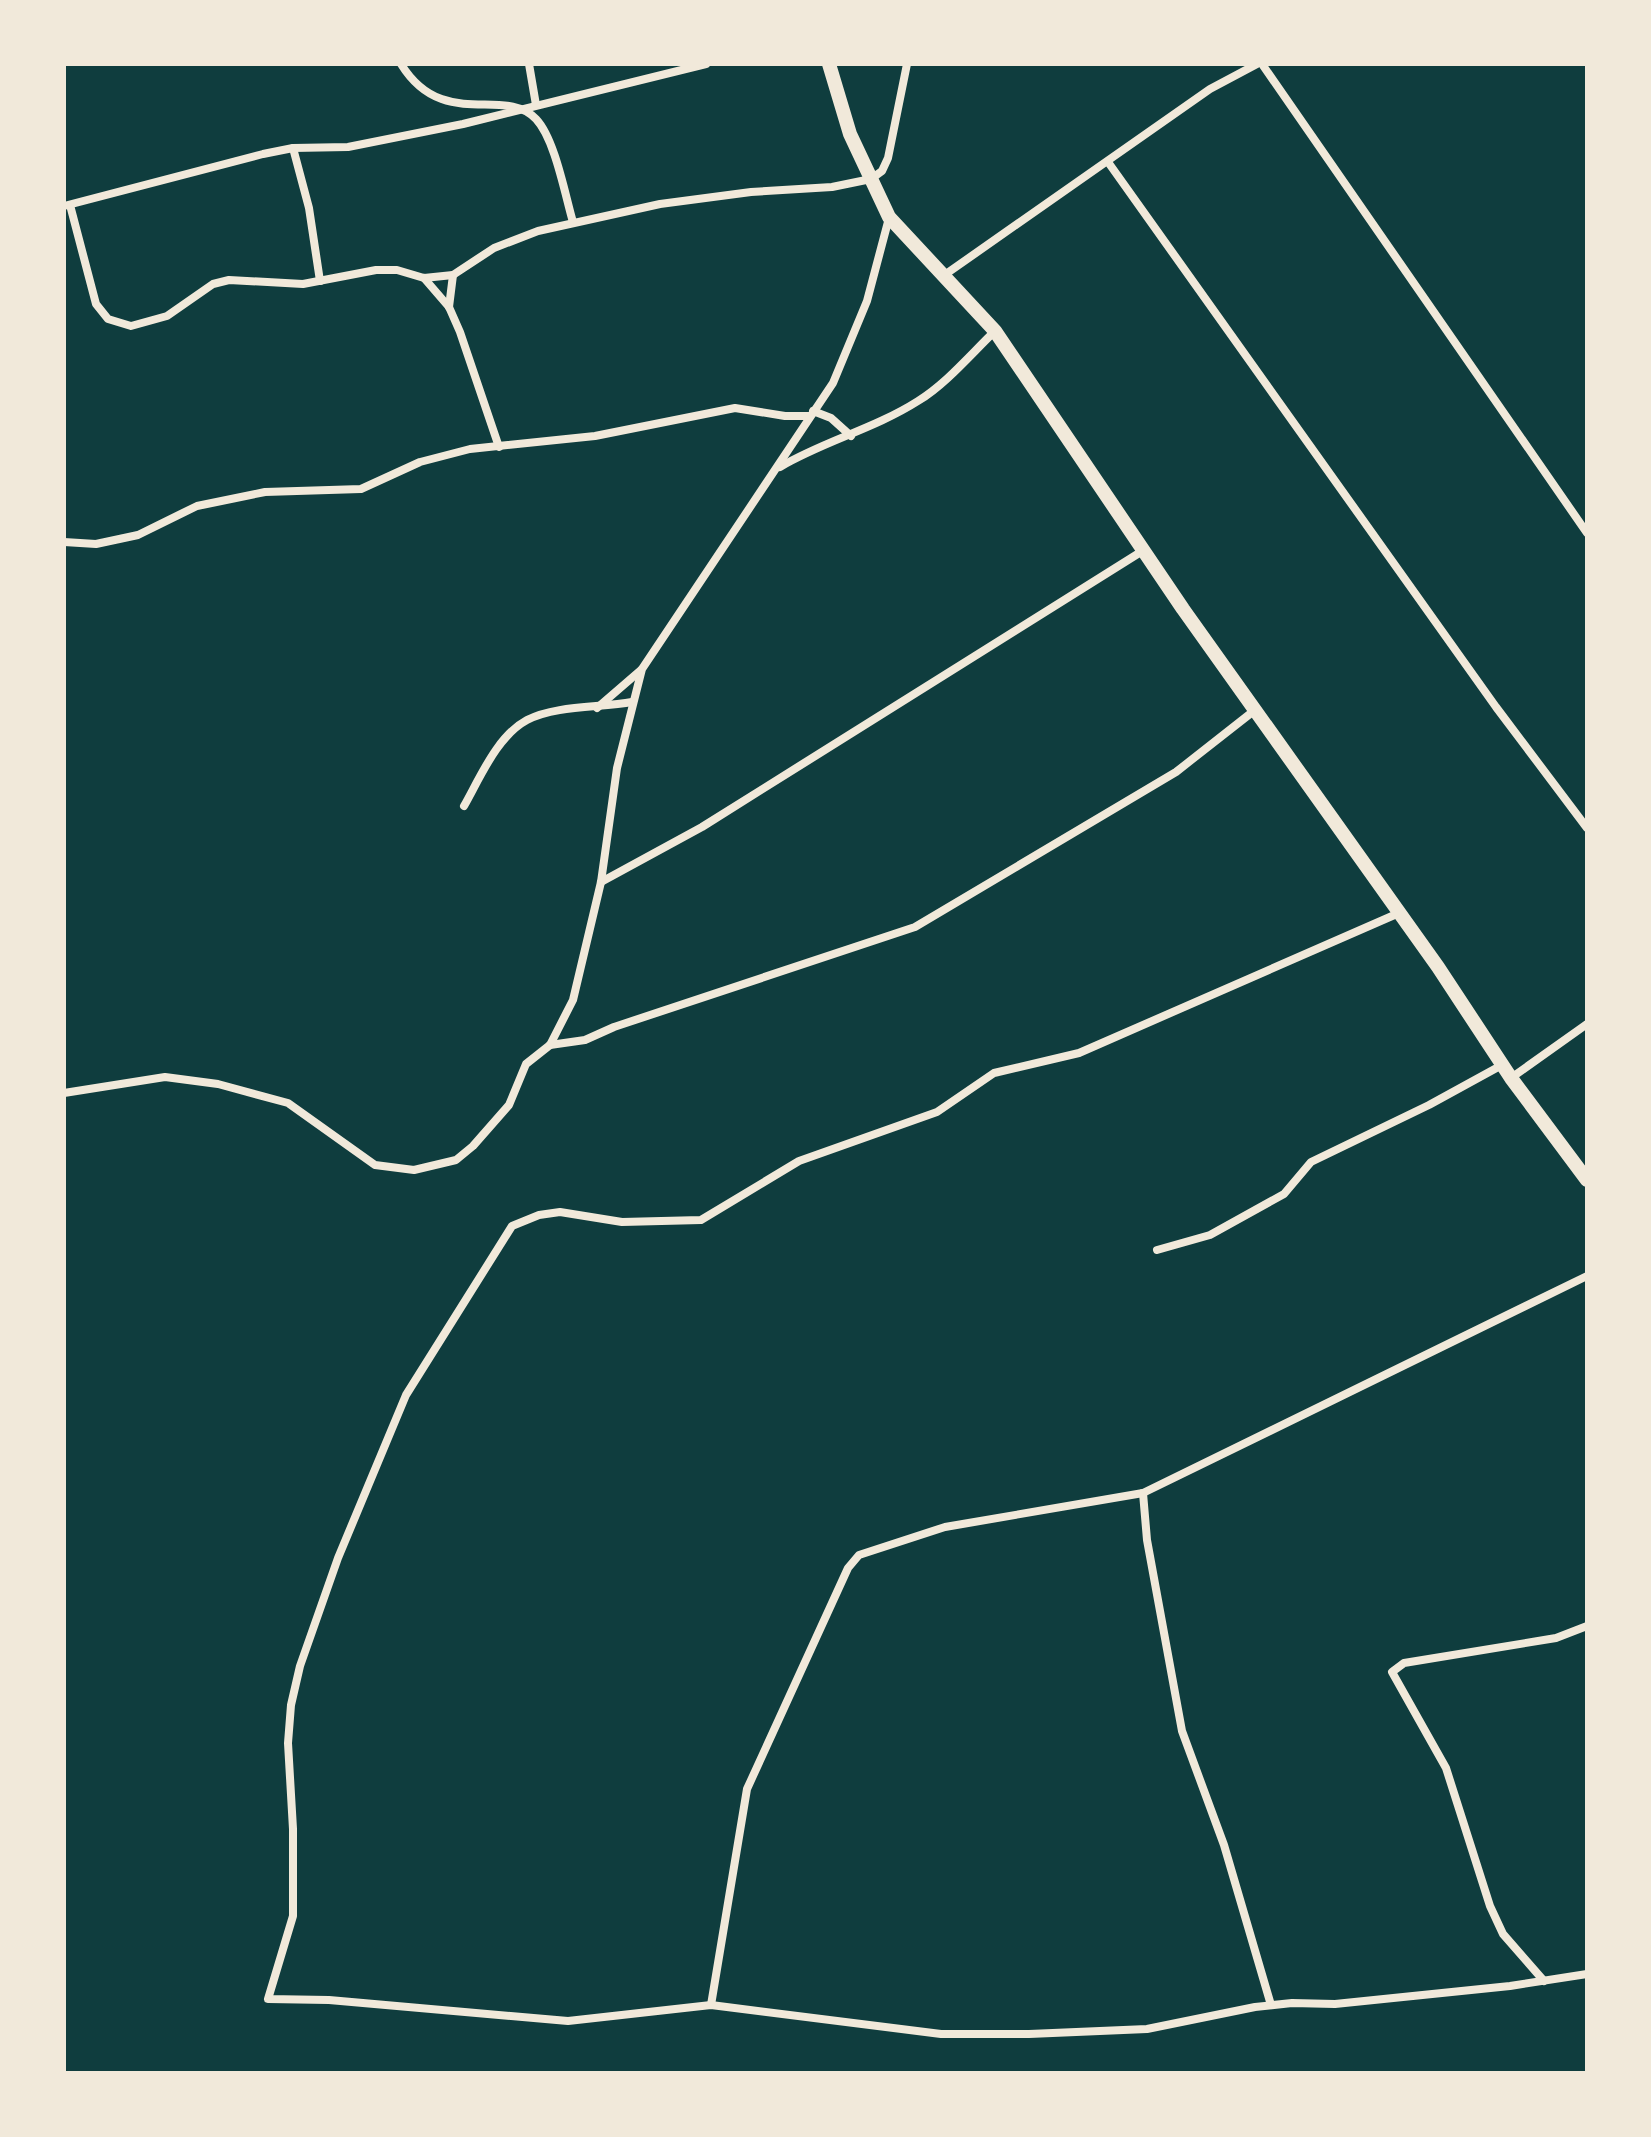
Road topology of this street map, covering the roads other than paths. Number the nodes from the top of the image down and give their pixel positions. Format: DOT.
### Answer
graph roads {
  1 [pos="401,64"];
  2 [pos="529,64"];
  3 [pos="706,64"];
  4 [pos="829,64"];
  5 [pos="907,64"];
  6 [pos="1259,64"];
  7 [pos="536,105"];
  8 [pos="522,108"];
  9 [pos="293,148"];
  10 [pos="1108,162"];
  11 [pos="871,179"];
  12 [pos="67,206"];
  13 [pos="889,217"];
  14 [pos="573,222"];
  15 [pos="453,275"];
  16 [pos="942,276"];
  17 [pos="424,278"];
  18 [pos="320,281"];
  19 [pos="449,307"];
  20 [pos="995,331"];
  21 [pos="811,413"];
  22 [pos="851,436"];
  23 [pos="499,447"];
  24 [pos="779,468"];
  25 [pos="1587,533"];
  26 [pos="64,542"];
  27 [pos="1144,550"];
  28 [pos="642,669"];
  29 [pos="632,702"];
  30 [pos="596,709"];
  31 [pos="1255,710"];
  32 [pos="464,806"];
  33 [pos="1587,828"];
  34 [pos="601,882"];
  35 [pos="1399,913"];
  36 [pos="1587,1024"];
  37 [pos="550,1045"];
  38 [pos="1502,1065"];
  39 [pos="1511,1078"];
  40 [pos="64,1093"];
  41 [pos="1587,1180"];
  42 [pos="1157,1250"];
  43 [pos="1587,1276"];
  44 [pos="1143,1493"];
  45 [pos="1587,1626"];
  46 [pos="1587,1974"];
  47 [pos="1544,1981"];
  48 [pos="711,2005"];
  49 [pos="1271,2005"];
  1 -- 8 [label="street"];
  2 -- 7 [label="street"];
  3 -- 7 [label="street"];
  4 -- 11 [label="street"];
  5 -- 11 [label="street"];
  6 -- 10 [label="street"];
  6 -- 25 [label="street"];
  7 -- 8 [label="street"];
  8 -- 9 [label="street"];
  8 -- 14 [label="street"];
  9 -- 12 [label="street"];
  9 -- 18 [label="street"];
  10 -- 16 [label="street"];
  10 -- 33 [label="street"];
  11 -- 13 [label="street"];
  11 -- 14 [label="street"];
  12 -- 18 [label="street"];
  13 -- 16 [label="street"];
  13 -- 21 [label="street"];
  14 -- 15 [label="street"];
  15 -- 17 [label="street"];
  15 -- 19 [label="street"];
  16 -- 20 [label="street"];
  17 -- 18 [label="street"];
  17 -- 19 [label="street"];
  19 -- 23 [label="street"];
  20 -- 22 [label="street"];
  20 -- 27 [label="street"];
  21 -- 22 [label="street"];
  21 -- 23 [label="street"];
  21 -- 24 [label="street"];
  22 -- 24 [label="street"];
  23 -- 26 [label="street"];
  24 -- 28 [label="street"];
  27 -- 31 [label="street"];
  27 -- 34 [label="street"];
  28 -- 29 [label="street"];
  28 -- 30 [label="street"];
  29 -- 30 [label="street"];
  29 -- 34 [label="street"];
  30 -- 32 [label="street"];
  31 -- 35 [label="street"];
  31 -- 37 [label="street"];
  34 -- 37 [label="street"];
  35 -- 38 [label="street"];
  35 -- 48 [label="street"];
  36 -- 39 [label="street"];
  37 -- 40 [label="street"];
  38 -- 39 [label="street"];
  38 -- 42 [label="street"];
  39 -- 41 [label="street"];
  43 -- 44 [label="street"];
  44 -- 48 [label="street"];
  44 -- 49 [label="street"];
  45 -- 47 [label="street"];
  46 -- 47 [label="street"];
  47 -- 49 [label="street"];
  48 -- 49 [label="street"];
}
